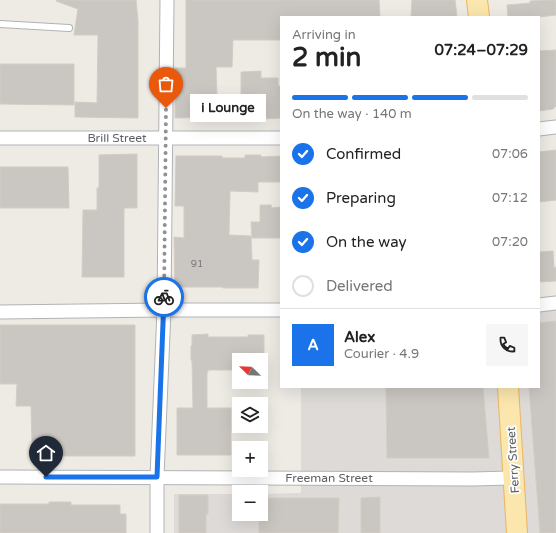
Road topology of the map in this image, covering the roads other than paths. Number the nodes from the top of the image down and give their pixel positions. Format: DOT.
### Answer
graph roads {
  1 [pos="167,0"];
  2 [pos="477,0"];
  3 [pos="479,16"];
  4 [pos="0,24"];
  5 [pos="69,28"];
  6 [pos="556,127"];
  7 [pos="540,130"];
  8 [pos="0,138"];
  9 [pos="166,138"];
  10 [pos="280,138"];
  11 [pos="556,302"];
  12 [pos="540,305"];
  13 [pos="164,310"];
  14 [pos="280,310"];
  15 [pos="0,312"];
  16 [pos="508,388"];
  17 [pos="0,477"];
  18 [pos="157,477"];
  19 [pos="514,478"];
  20 [pos="157,533"];
  21 [pos="517,533"];
  1 -- 9 [label="street"];
  2 -- 3 [label="main road"];
  4 -- 5 [label="lane"];
  6 -- 7 [label="street"];
  8 -- 9 [label="street, Brill Street"];
  9 -- 10 [label="street, Brill Street"];
  9 -- 13 [label="street"];
  11 -- 12 [label="street"];
  13 -- 14 [label="street"];
  13 -- 15 [label="street"];
  13 -- 18 [label="street"];
  16 -- 19 [label="main road, Ferry Street"];
  17 -- 18 [label="street, Freeman Street"];
  18 -- 19 [label="street, Freeman Street"];
  18 -- 20 [label="street"];
  19 -- 21 [label="main road, Ferry Street"];
}
